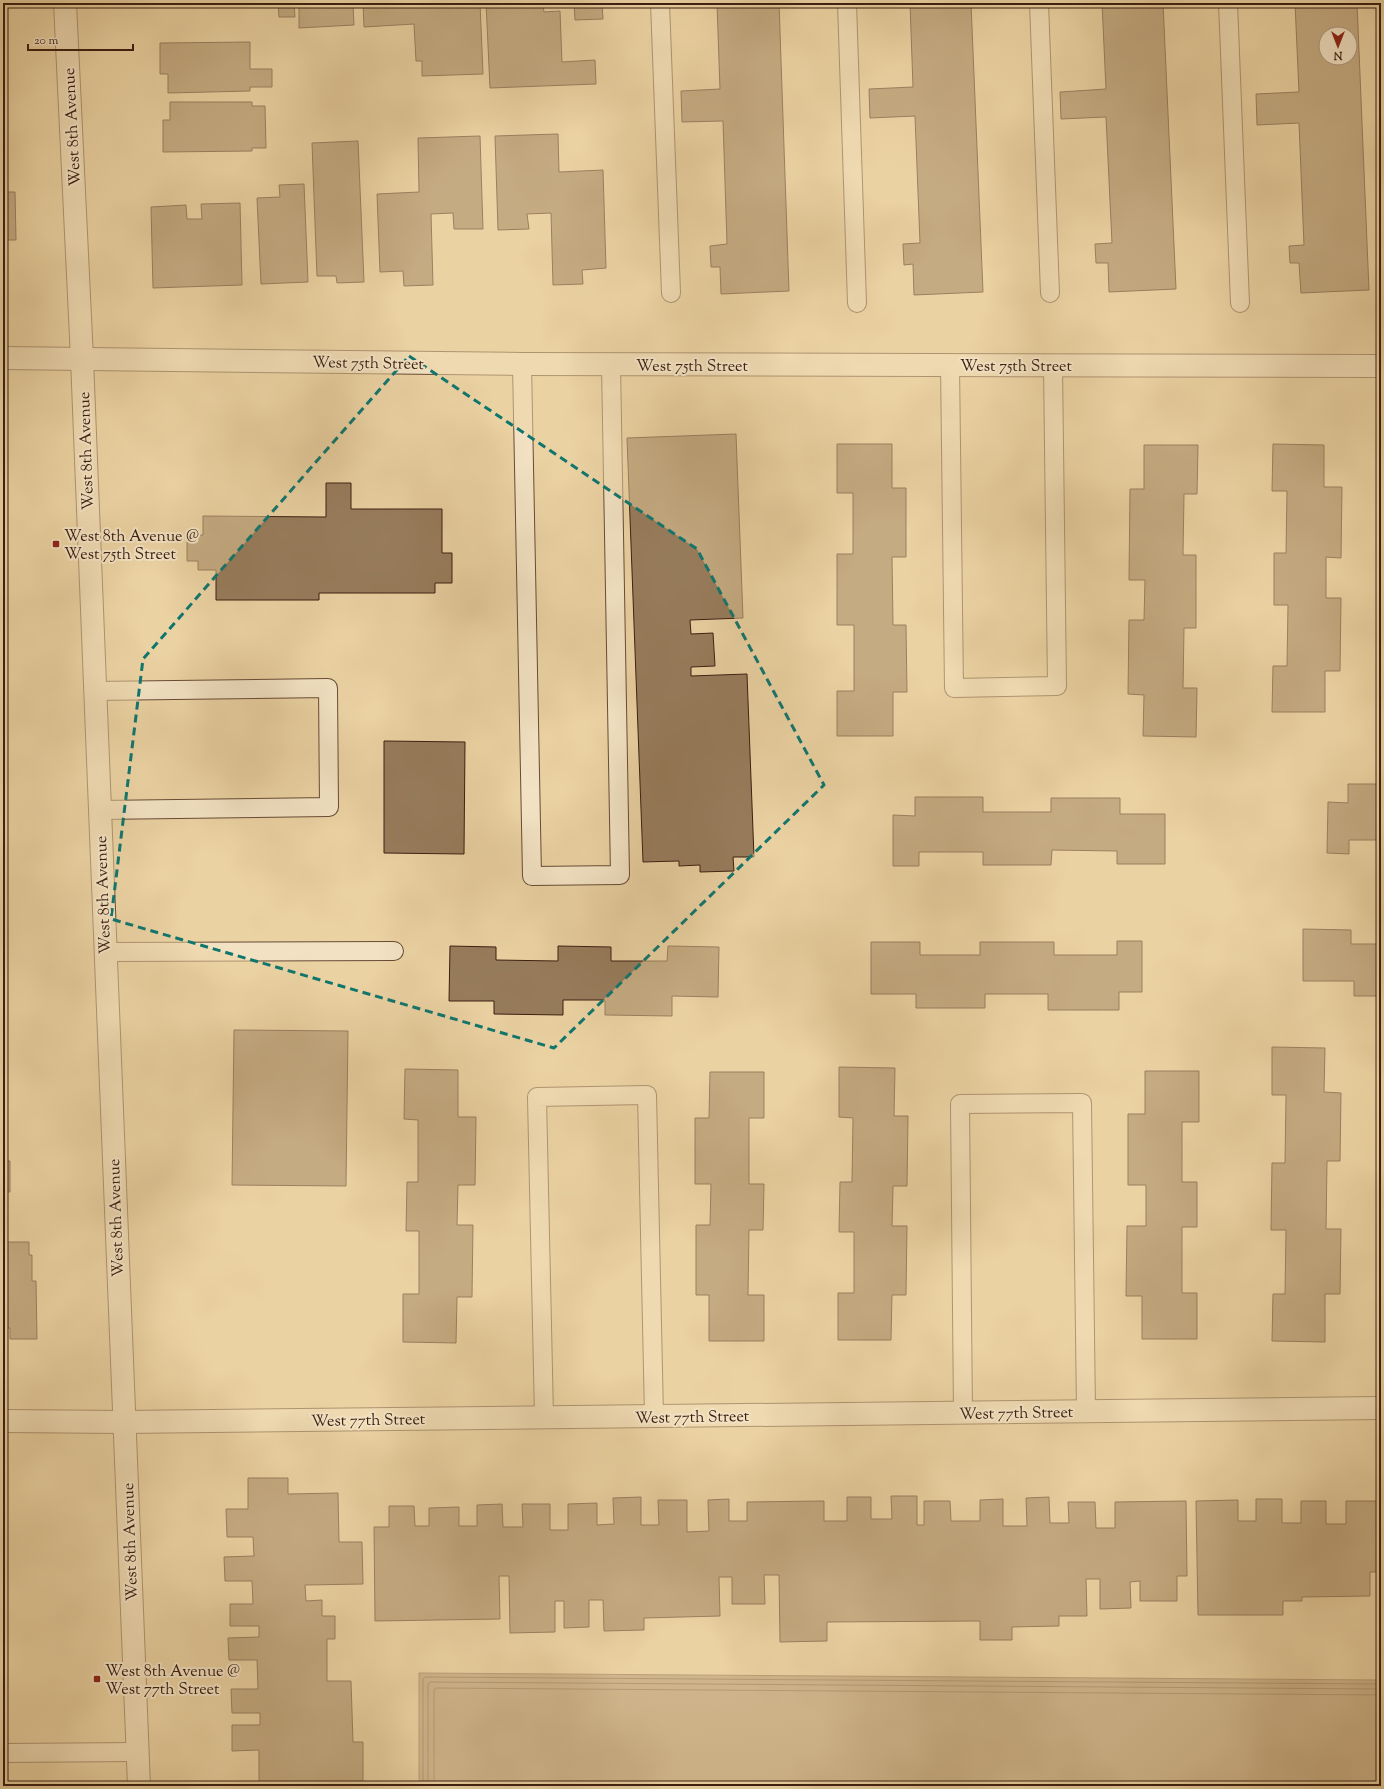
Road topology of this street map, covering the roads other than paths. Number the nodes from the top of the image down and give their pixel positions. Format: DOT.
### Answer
graph roads {
  1 [pos="66,3"];
  2 [pos="660,3"];
  3 [pos="847,3"];
  4 [pos="1039,3"];
  5 [pos="1228,3"];
  6 [pos="671,293"];
  7 [pos="1050,293"];
  8 [pos="857,303"];
  9 [pos="1240,303"];
  10 [pos="3,358"];
  11 [pos="82,359"];
  12 [pos="522,364"];
  13 [pos="611,364"];
  14 [pos="950,365"];
  15 [pos="1053,366"];
  16 [pos="1381,366"];
  17 [pos="94,691"];
  18 [pos="98,810"];
  19 [pos="394,950"];
  20 [pos="104,952"];
  21 [pos="1381,1408"];
  22 [pos="1086,1411"];
  23 [pos="963,1412"];
  24 [pos="654,1416"];
  25 [pos="544,1417"];
  26 [pos="3,1421"];
  27 [pos="124,1422"];
  28 [pos="138,1752"];
  29 [pos="3,1753"];
  30 [pos="139,1786"];
  1 -- 11 [label="street, West 8th Avenue"];
  2 -- 6 [label="lane"];
  3 -- 8 [label="lane"];
  4 -- 7 [label="lane"];
  5 -- 9 [label="lane"];
  10 -- 11 [label="street, West 75th Street"];
  11 -- 12 [label="street, West 75th Street"];
  11 -- 17 [label="street, West 8th Avenue"];
  12 -- 13 [label="street, West 75th Street"];
  12 -- 13 [label="lane"];
  13 -- 14 [label="street, West 75th Street"];
  14 -- 15 [label="street, West 75th Street"];
  14 -- 15 [label="lane"];
  15 -- 16 [label="street, West 75th Street"];
  17 -- 18 [label="street, West 8th Avenue"];
  17 -- 18 [label="lane"];
  18 -- 20 [label="street, West 8th Avenue"];
  19 -- 20 [label="lane"];
  20 -- 27 [label="street, West 8th Avenue"];
  21 -- 22 [label="street, West 77th Street"];
  22 -- 23 [label="street, West 77th Street"];
  22 -- 23 [label="lane"];
  23 -- 24 [label="street, West 77th Street"];
  24 -- 25 [label="street, West 77th Street"];
  24 -- 25 [label="lane"];
  25 -- 27 [label="street, West 77th Street"];
  26 -- 27 [label="street, West 77th Street"];
  27 -- 28 [label="street, West 8th Avenue"];
  28 -- 29 [label="lane"];
  28 -- 30 [label="street, West 8th Avenue"];
}
